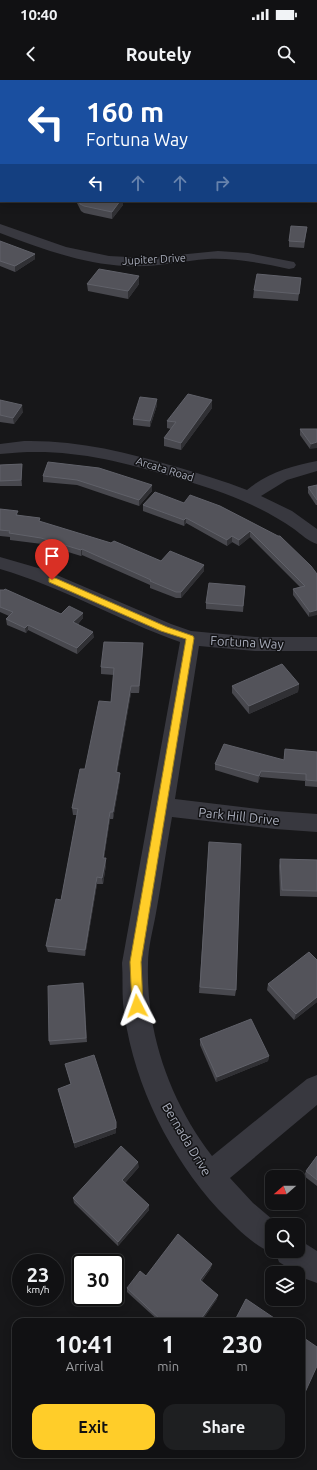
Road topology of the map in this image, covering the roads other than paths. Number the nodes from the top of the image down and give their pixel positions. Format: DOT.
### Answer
graph roads {
  1 [pos="0,228"];
  2 [pos="289,264"];
  3 [pos="0,449"];
  4 [pos="317,466"];
  5 [pos="250,496"];
  6 [pos="317,538"];
  7 [pos="0,563"];
  8 [pos="190,638"];
  9 [pos="317,644"];
  10 [pos="162,808"];
  11 [pos="317,823"];
  12 [pos="317,1088"];
  13 [pos="209,1177"];
  14 [pos="265,1232"];
  15 [pos="301,1258"];
  16 [pos="317,1268"];
  1 -- 2 [label="street, Jupiter Drive"];
  3 -- 5 [label="street, Arcata Road"];
  4 -- 5 [label="street"];
  5 -- 6 [label="street, Arcata Road"];
  7 -- 8 [label="street, Fortuna Way"];
  8 -- 9 [label="street, Fortuna Way"];
  8 -- 10 [label="street, Bernada Drive"];
  10 -- 11 [label="street, Park Hill Drive"];
  10 -- 13 [label="street, Bernada Drive"];
  12 -- 13 [label="street"];
  13 -- 14 [label="street, Bernada Drive"];
  15 -- 16 [label="street"];
}
